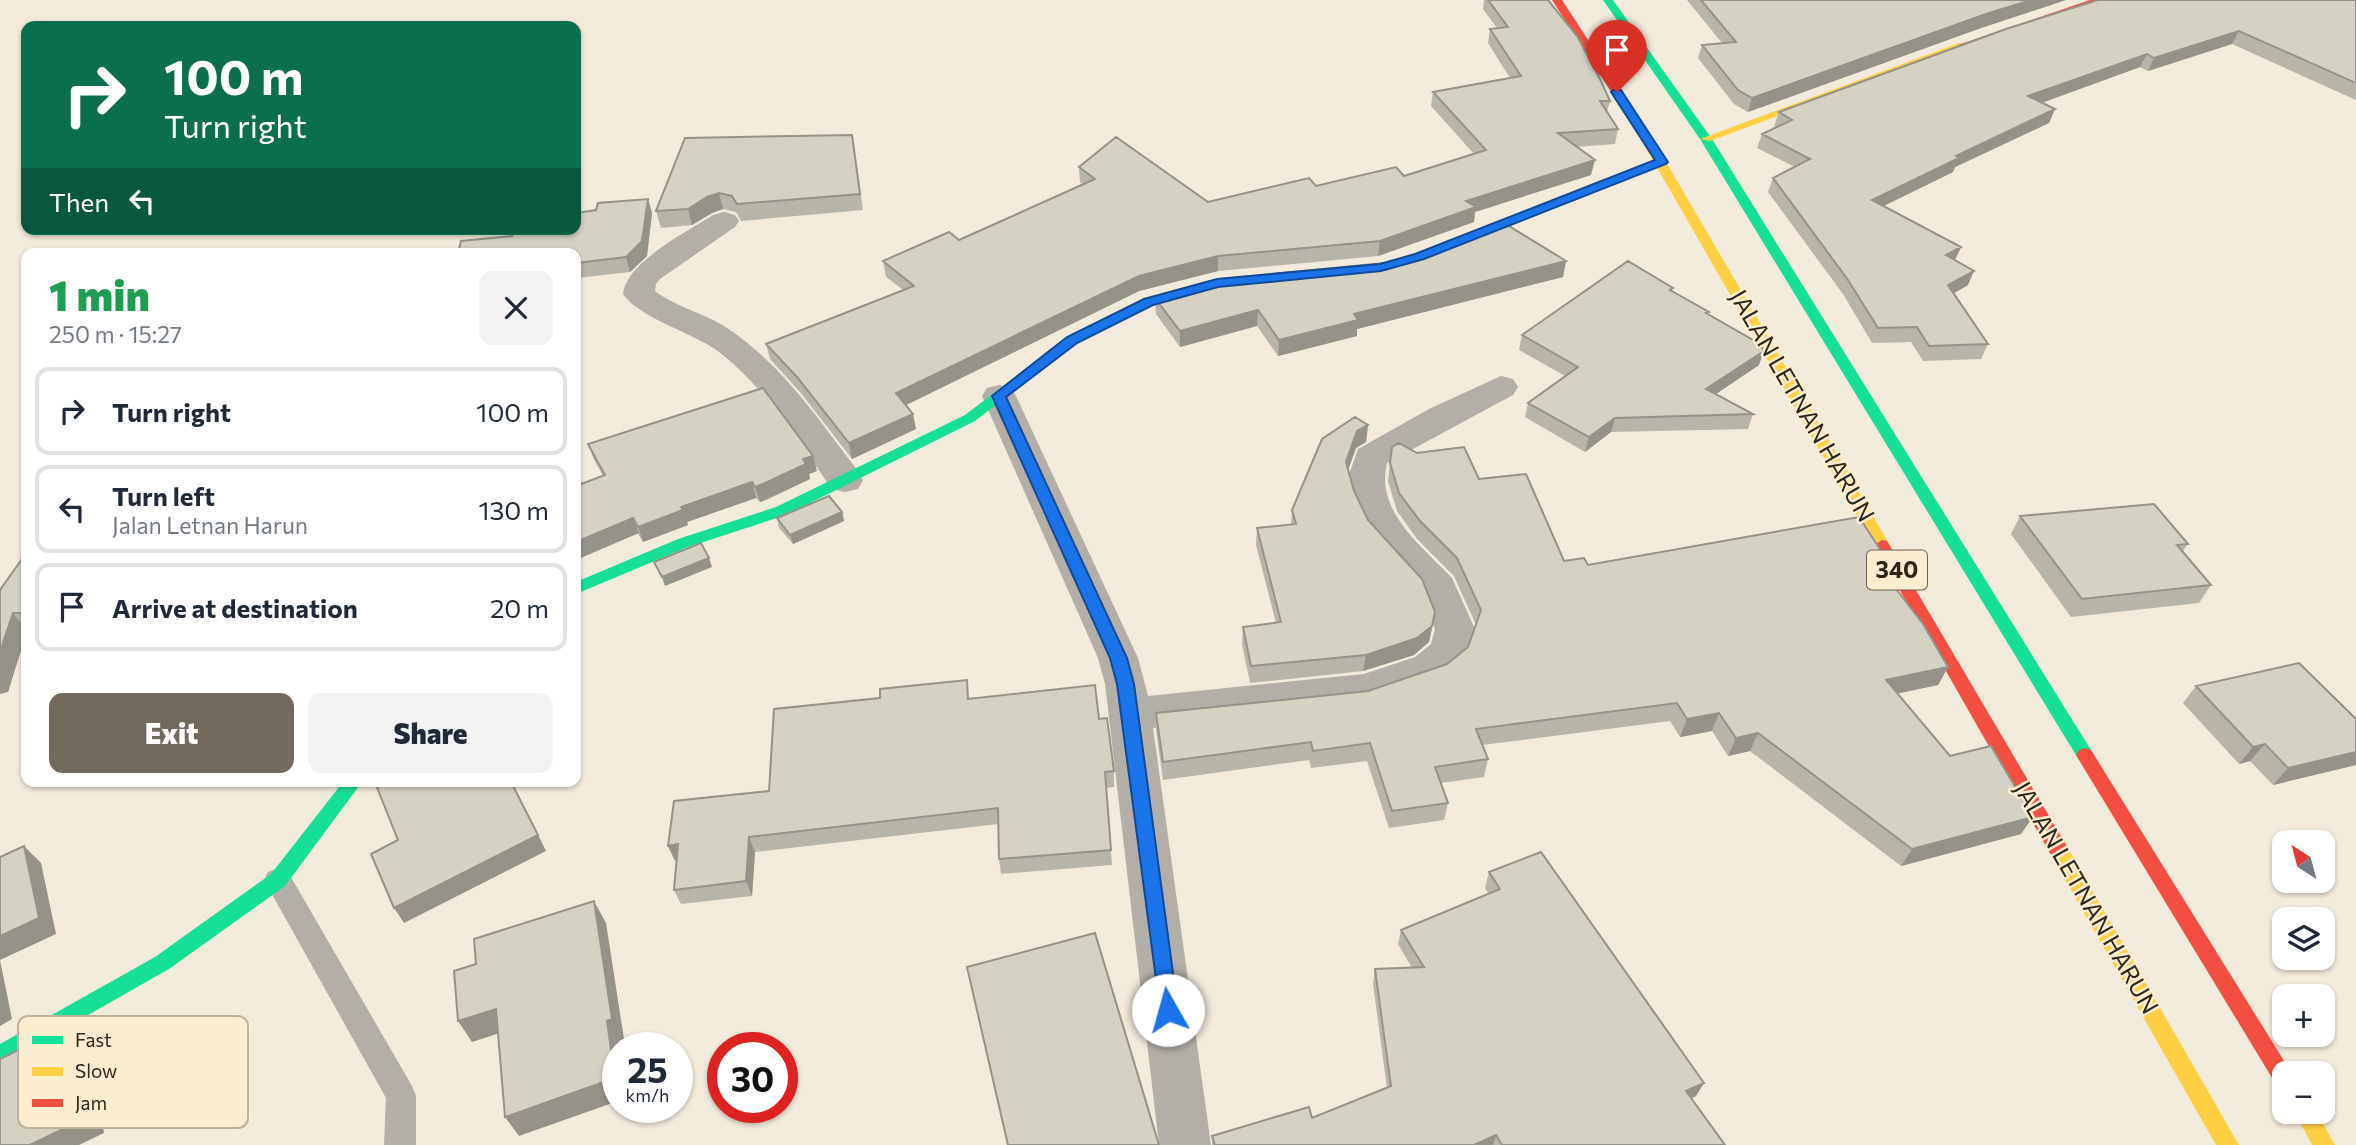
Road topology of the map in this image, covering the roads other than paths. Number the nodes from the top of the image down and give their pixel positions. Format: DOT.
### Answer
graph roads {
  1 [pos="1557,0"];
  2 [pos="1608,0"];
  3 [pos="2100,0"];
  4 [pos="1706,139"];
  5 [pos="1662,162"];
  6 [pos="724,221"];
  7 [pos="1445,247"];
  8 [pos="1217,283"];
  9 [pos="1502,387"];
  10 [pos="999,396"];
  11 [pos="845,480"];
  12 [pos="581,586"];
  13 [pos="1131,714"];
  14 [pos="349,787"];
  15 [pos="278,880"];
  16 [pos="69,1016"];
  17 [pos="18,1045"];
  18 [pos="0,1055"];
  19 [pos="2273,1061"];
  20 [pos="2312,1124"];
  21 [pos="400,1145"];
  22 [pos="1185,1145"];
  23 [pos="2228,1145"];
  24 [pos="2325,1145"];
  1 -- 5 [label="main road, JALAN LETNAN HARUN / 340"];
  2 -- 4 [label="main road, 340"];
  3 -- 4 [label="main road"];
  4 -- 19 [label="main road, 340"];
  5 -- 7 [label="main road"];
  5 -- 23 [label="main road, JALAN LETNAN HARUN / 340"];
  6 -- 11 [label="street"];
  8 -- 10 [label="main road"];
  9 -- 13 [label="street"];
  10 -- 11 [label="main road"];
  10 -- 13 [label="street"];
  11 -- 12 [label="main road"];
  13 -- 22 [label="street"];
  14 -- 15 [label="main road"];
  15 -- 16 [label="main road"];
  15 -- 21 [label="lane"];
  17 -- 18 [label="main road"];
  20 -- 24 [label="main road"];
}
